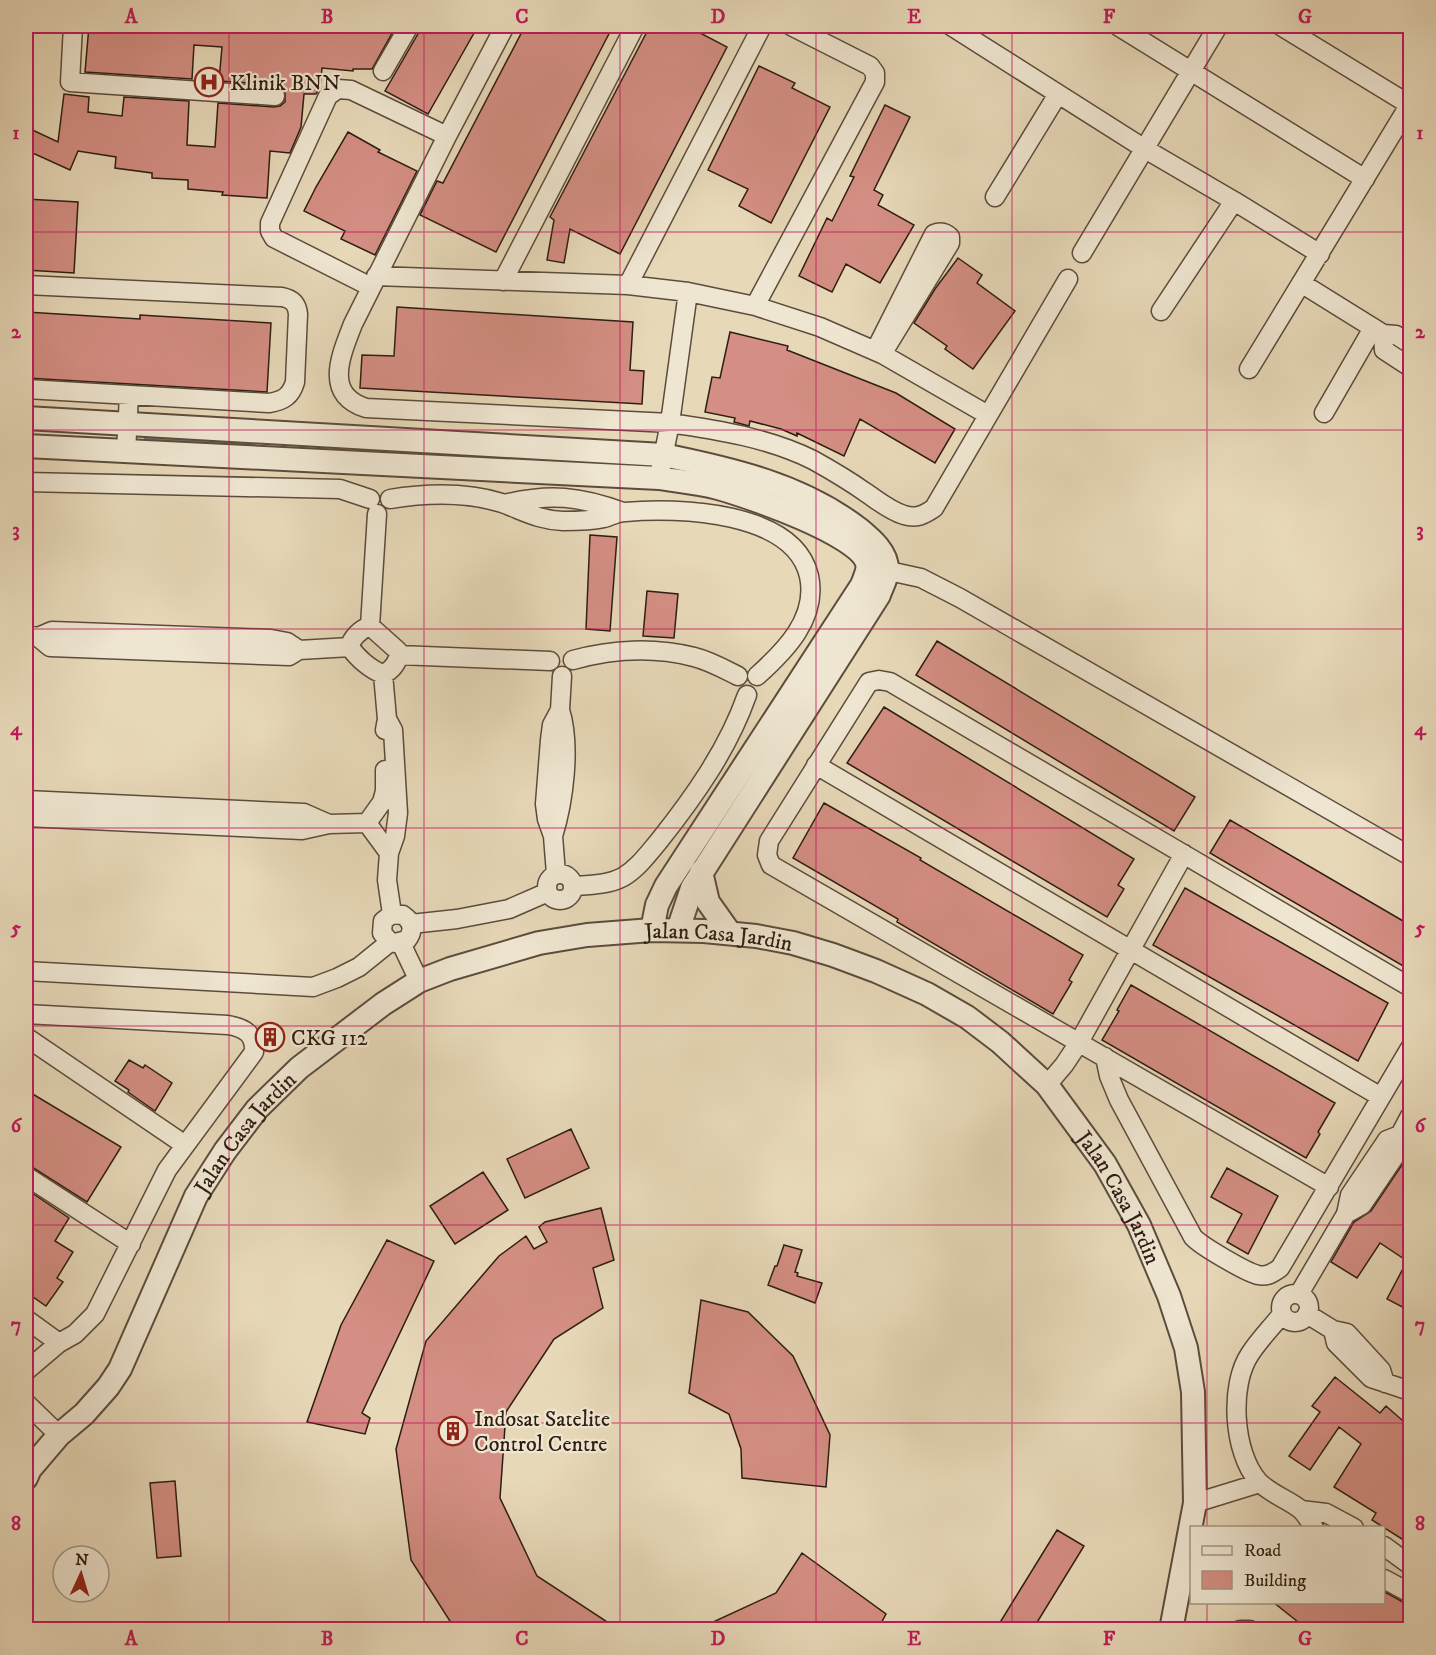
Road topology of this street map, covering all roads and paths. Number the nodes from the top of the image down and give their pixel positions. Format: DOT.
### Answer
graph roads {
  1 [pos="73,26"];
  2 [pos="409,26"];
  3 [pos="505,26"];
  4 [pos="635,26"];
  5 [pos="762,26"];
  6 [pos="791,26"];
  7 [pos="951,26"];
  8 [pos="1118,26"];
  9 [pos="1218,26"];
  10 [pos="1281,26"];
  11 [pos="383,71"];
  12 [pos="1191,71"];
  13 [pos="1058,94"];
  14 [pos="275,96"];
  15 [pos="1410,105"];
  16 [pos="447,136"];
  17 [pos="1145,149"];
  18 [pos="1365,179"];
  19 [pos="995,197"];
  20 [pos="1234,201"];
  21 [pos="1082,253"];
  22 [pos="1320,254"];
  23 [pos="1068,279"];
  24 [pos="373,281"];
  25 [pos="503,281"];
  26 [pos="1302,283"];
  27 [pos="26,285"];
  28 [pos="628,285"];
  29 [pos="688,292"];
  30 [pos="755,306"];
  31 [pos="1161,311"];
  32 [pos="1378,331"];
  33 [pos="1410,344"];
  34 [pos="879,353"];
  35 [pos="1410,367"];
  36 [pos="1249,369"];
  37 [pos="26,389"];
  38 [pos="129,395"];
  39 [pos="1324,413"];
  40 [pos="988,415"];
  41 [pos="26,418"];
  42 [pos="670,423"];
  43 [pos="129,425"];
  44 [pos="26,446"];
  45 [pos="126,452"];
  46 [pos="663,455"];
  47 [pos="659,478"];
  48 [pos="26,482"];
  49 [pos="374,507"];
  50 [pos="878,568"];
  51 [pos="370,626"];
  52 [pos="32,636"];
  53 [pos="350,647"];
  54 [pos="399,655"];
  55 [pos="568,668"];
  56 [pos="384,674"];
  57 [pos="738,676"];
  58 [pos="757,676"];
  59 [pos="747,695"];
  60 [pos="387,719"];
  61 [pos="816,765"];
  62 [pos="26,800"];
  63 [pos="26,818"];
  64 [pos="367,823"];
  65 [pos="329,824"];
  66 [pos="389,853"];
  67 [pos="1184,854"];
  68 [pos="1410,856"];
  69 [pos="701,872"];
  70 [pos="556,874"];
  71 [pos="573,886"];
  72 [pos="548,892"];
  73 [pos="392,914"];
  74 [pos="411,924"];
  75 [pos="652,930"];
  76 [pos="678,930"];
  77 [pos="730,933"];
  78 [pos="396,942"];
  79 [pos="1131,948"];
  80 [pos="26,971"];
  81 [pos="419,981"];
  82 [pos="1410,987"];
  83 [pos="26,1014"];
  84 [pos="26,1037"];
  85 [pos="1078,1044"];
  86 [pos="1410,1048"];
  87 [pos="1105,1057"];
  88 [pos="1047,1085"];
  89 [pos="1381,1097"];
  90 [pos="1410,1116"];
  91 [pos="185,1145"];
  92 [pos="26,1176"];
  93 [pos="1329,1187"];
  94 [pos="131,1244"];
  95 [pos="1299,1294"];
  96 [pos="1282,1314"];
  97 [pos="1307,1314"];
  98 [pos="26,1319"];
  99 [pos="59,1343"];
  100 [pos="26,1371"];
  101 [pos="1410,1391"];
  102 [pos="26,1403"];
  103 [pos="59,1435"];
  104 [pos="26,1479"];
  105 [pos="1260,1483"];
  106 [pos="1195,1503"];
  107 [pos="1301,1510"];
  108 [pos="1191,1526"];
  109 [pos="1313,1526"];
  110 [pos="1352,1526"];
  111 [pos="1190,1530"];
  112 [pos="1385,1547"];
  113 [pos="1410,1565"];
  114 [pos="1385,1580"];
  115 [pos="1410,1593"];
  116 [pos="1172,1629"];
  117 [pos="1240,1629"];
  118 [pos="1250,1629"];
  1 -- 14 [label="street"];
  2 -- 11 [label="street"];
  3 -- 16 [label="street"];
  4 -- 25 [label="street"];
  5 -- 28 [label="street"];
  6 -- 30 [label="street"];
  7 -- 13 [label="street"];
  8 -- 12 [label="street"];
  9 -- 12 [label="street"];
  10 -- 15 [label="street"];
  12 -- 17 [label="street"];
  12 -- 18 [label="street"];
  13 -- 17 [label="street"];
  13 -- 19 [label="street"];
  15 -- 18 [label="street"];
  16 -- 24 [label="street"];
  16 -- 24 [label="street"];
  17 -- 20 [label="street"];
  17 -- 21 [label="street"];
  18 -- 22 [label="street"];
  20 -- 22 [label="street"];
  20 -- 31 [label="street"];
  22 -- 26 [label="street"];
  23 -- 40 [label="street"];
  24 -- 25 [label="street"];
  24 -- 42 [label="street"];
  25 -- 28 [label="street"];
  26 -- 32 [label="street"];
  26 -- 36 [label="street"];
  27 -- 38 [label="street"];
  28 -- 29 [label="street"];
  29 -- 30 [label="street"];
  29 -- 42 [label="street"];
  30 -- 34 [label="street"];
  32 -- 33 [label="street"];
  32 -- 35 [label="street"];
  32 -- 39 [label="street"];
  34 -- 34 [label="street"];
  34 -- 40 [label="street"];
  37 -- 38 [label="street"];
  38 -- 43 [label="street"];
  40 -- 42 [label="street"];
  41 -- 43 [label="street"];
  42 -- 46 [label="street"];
  43 -- 45 [label="street"];
  43 -- 46 [label="street"];
  44 -- 45 [label="street"];
  45 -- 47 [label="street"];
  46 -- 47 [label="street"];
  46 -- 50 [label="street"];
  47 -- 50 [label="street"];
  48 -- 49 [label="street"];
  49 -- 51 [label="street"];
  49 -- 58 [label="street"];
  50 -- 68 [label="street"];
  50 -- 69 [label="street"];
  50 -- 75 [label="street"];
  51 -- 53 [label="street"];
  51 -- 54 [label="street"];
  52 -- 53 [label="street"];
  53 -- 56 [label="street"];
  54 -- 55 [label="street"];
  54 -- 56 [label="street"];
  55 -- 57 [label="street"];
  55 -- 70 [label="street"];
  56 -- 60 [label="street"];
  57 -- 58 [label="street"];
  57 -- 59 [label="street"];
  58 -- 59 [label="street"];
  59 -- 71 [label="street"];
  60 -- 64 [label="street"];
  60 -- 66 [label="street"];
  61 -- 67 [label="street"];
  61 -- 79 [label="street"];
  61 -- 85 [label="street"];
  62 -- 65 [label="street"];
  63 -- 65 [label="street"];
  64 -- 65 [label="street"];
  64 -- 66 [label="street"];
  66 -- 73 [label="street"];
  67 -- 79 [label="street"];
  67 -- 82 [label="street"];
  69 -- 76 [label="street"];
  69 -- 77 [label="street"];
  70 -- 71 [label="street"];
  70 -- 72 [label="street"];
  71 -- 72 [label="street"];
  72 -- 74 [label="street"];
  73 -- 74 [label="street"];
  73 -- 78 [label="street"];
  74 -- 78 [label="street"];
  75 -- 76 [label="street, Jalan Casa Jardin"];
  75 -- 81 [label="street, Jalan Casa Jardin"];
  76 -- 77 [label="street, Jalan Casa Jardin"];
  77 -- 88 [label="street, Jalan Casa Jardin"];
  78 -- 80 [label="street"];
  78 -- 81 [label="street"];
  79 -- 85 [label="street"];
  79 -- 89 [label="street"];
  81 -- 103 [label="street, Jalan Casa Jardin"];
  83 -- 91 [label="street"];
  84 -- 91 [label="street"];
  85 -- 87 [label="street"];
  85 -- 88 [label="street"];
  86 -- 89 [label="street"];
  87 -- 93 [label="street"];
  87 -- 93 [label="street"];
  88 -- 106 [label="street, Jalan Casa Jardin"];
  89 -- 93 [label="street"];
  90 -- 95 [label="street"];
  91 -- 94 [label="street"];
  92 -- 94 [label="street"];
  94 -- 99 [label="street"];
  95 -- 96 [label="street"];
  95 -- 97 [label="street"];
  96 -- 97 [label="street"];
  96 -- 105 [label="street"];
  97 -- 101 [label="street"];
  98 -- 99 [label="street"];
  99 -- 100 [label="street"];
  102 -- 103 [label="street"];
  103 -- 104 [label="street, Jalan Casa Jardin"];
  105 -- 106 [label="street"];
  105 -- 107 [label="street"];
  106 -- 108 [label="street, Jalan Casa Jardin"];
  107 -- 109 [label="street"];
  107 -- 110 [label="street"];
  111 -- 116 [label="street, Jalan Casa Jardin"];
  112 -- 113 [label="street"];
  114 -- 115 [label="street"];
  117 -- 118 [label="street"];
}
